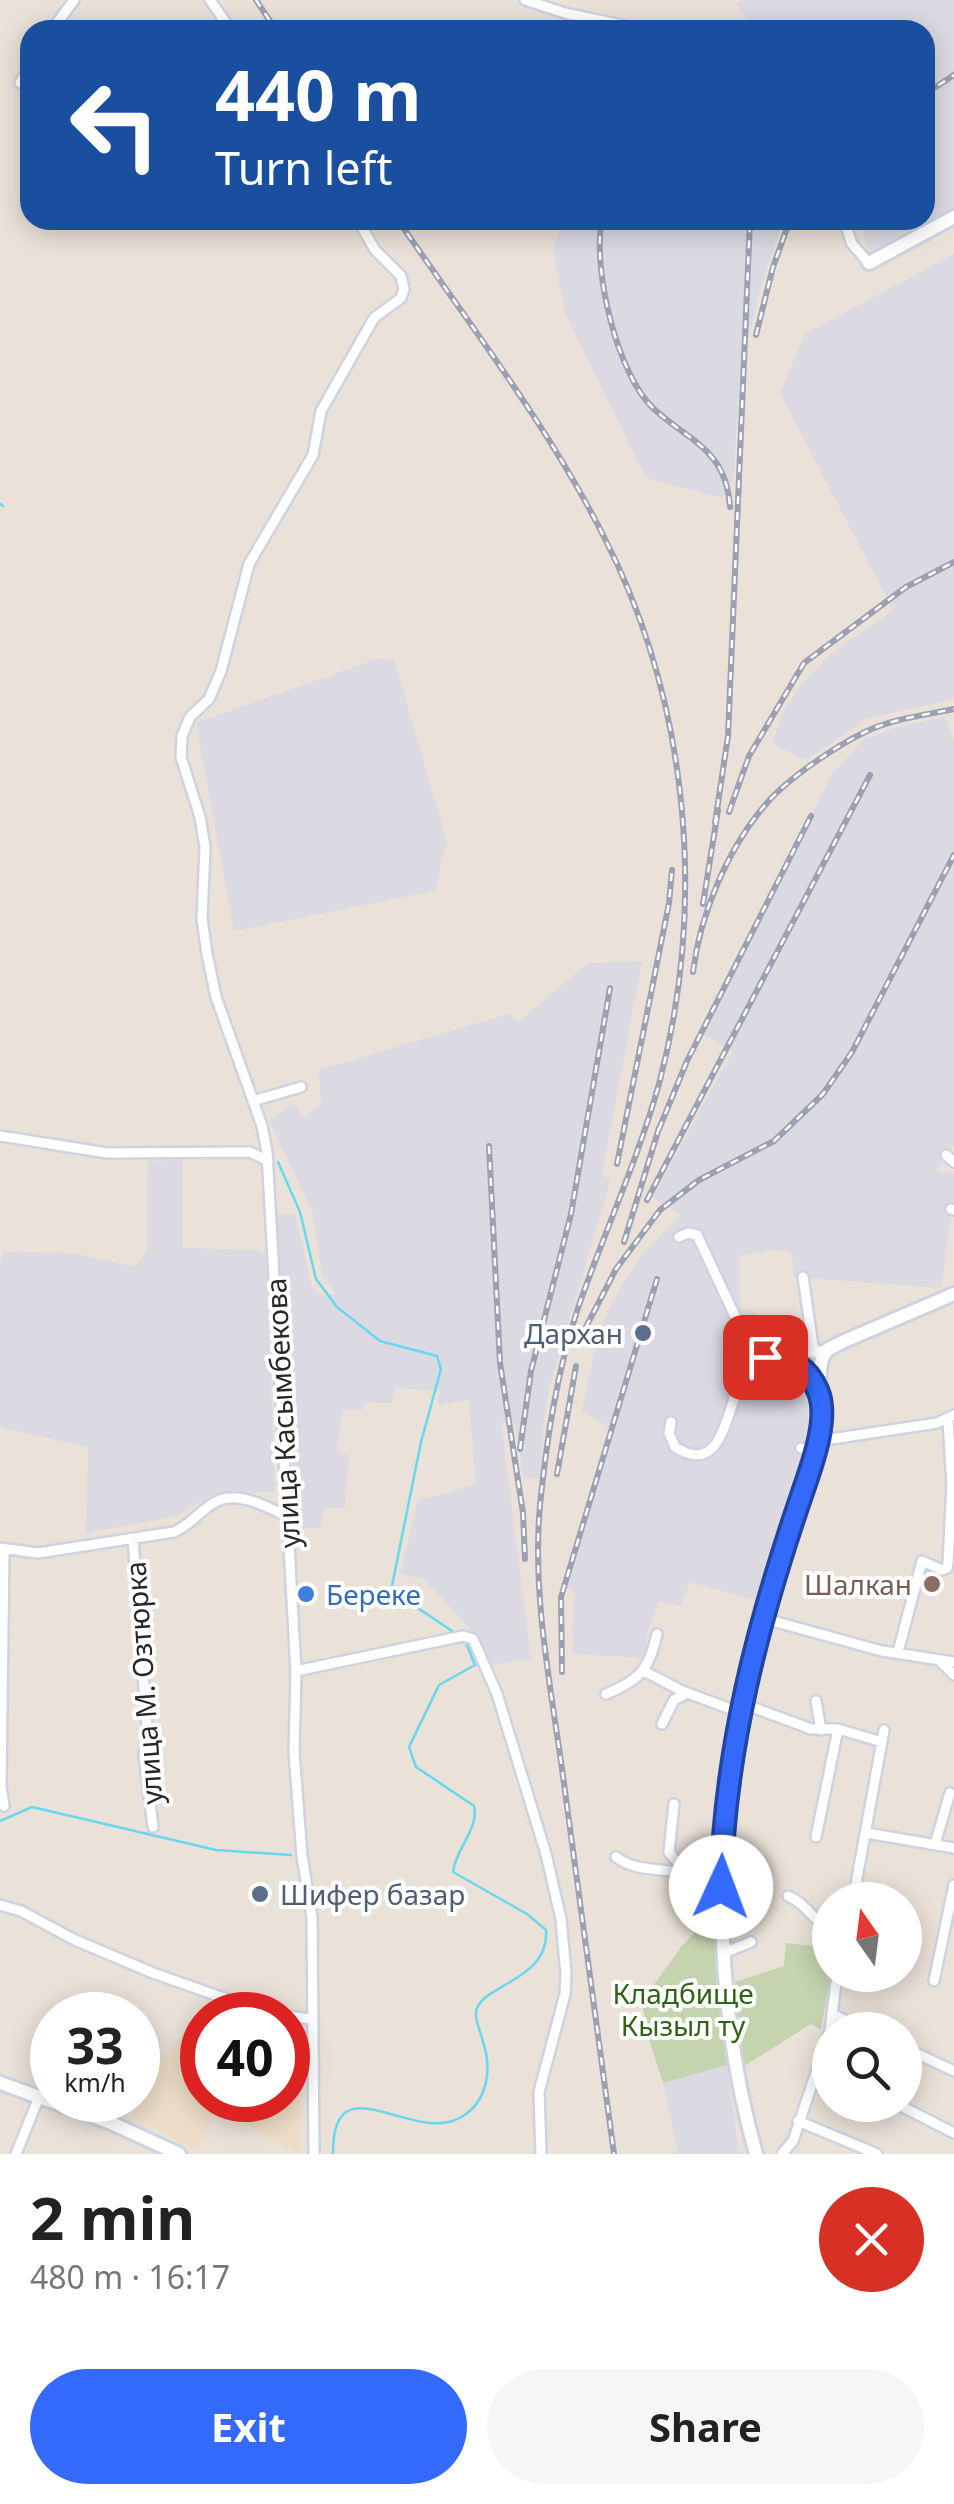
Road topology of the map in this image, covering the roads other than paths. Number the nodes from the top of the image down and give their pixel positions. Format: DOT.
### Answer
graph roads {
  1 [pos="525,0"];
  2 [pos="598,20"];
  3 [pos="364,230"];
  4 [pos="847,230"];
  5 [pos="930,230"];
  6 [pos="869,263"];
  7 [pos="301,1086"];
  8 [pos="253,1101"];
  9 [pos="0,1136"];
  10 [pos="268,1156"];
  11 [pos="679,1237"];
  12 [pos="804,1276"];
  13 [pos="954,1294"];
  14 [pos="821,1351"];
  15 [pos="776,1356"];
  16 [pos="818,1391"];
  17 [pos="951,1418"];
  18 [pos="672,1422"];
  19 [pos="817,1447"];
  20 [pos="801,1448"];
  21 [pos="288,1518"];
  22 [pos="133,1539"];
  23 [pos="2,1549"];
  24 [pos="762,1618"];
  25 [pos="657,1634"];
  26 [pos="898,1652"];
  27 [pos="940,1660"];
  28 [pos="954,1662"];
  29 [pos="296,1671"];
  30 [pos="644,1671"];
  31 [pos="954,1675"];
  32 [pos="687,1693"];
  33 [pos="606,1694"];
  34 [pos="816,1701"];
  35 [pos="740,1708"];
  36 [pos="662,1724"];
  37 [pos="838,1729"];
  38 [pos="821,1730"];
  39 [pos="884,1730"];
  40 [pos="882,1742"];
  41 [pos="950,1792"];
  42 [pos="674,1804"];
  43 [pos="4,1806"];
  44 [pos="152,1826"];
  45 [pos="867,1833"];
  46 [pos="816,1837"];
  47 [pos="935,1844"];
  48 [pos="954,1848"];
  49 [pos="616,1857"];
  50 [pos="687,1875"];
  51 [pos="857,1882"];
  52 [pos="954,1885"];
  53 [pos="721,1887"];
  54 [pos="788,1896"];
  55 [pos="0,1905"];
  56 [pos="812,1914"];
  57 [pos="752,1942"];
  58 [pos="726,1952"];
  59 [pos="934,1981"];
  60 [pos="207,1992"];
  61 [pos="311,2019"];
  62 [pos="922,2056"];
  63 [pos="954,2071"];
  64 [pos="812,2082"];
  65 [pos="0,2083"];
  66 [pos="30,2094"];
  67 [pos="922,2116"];
  68 [pos="30,2118"];
  69 [pos="798,2121"];
  70 [pos="109,2122"];
  71 [pos="954,2132"];
  72 [pos="16,2154"];
  73 [pos="179,2154"];
  74 [pos="314,2154"];
  75 [pos="540,2154"];
  76 [pos="756,2154"];
  77 [pos="782,2154"];
  78 [pos="878,2154"];
  1 -- 2 [label="street"];
  3 -- 8 [label="street, улица Касымбекова"];
  4 -- 6 [label="street"];
  5 -- 6 [label="street"];
  7 -- 8 [label="street"];
  8 -- 10 [label="street, улица Касымбекова"];
  9 -- 10 [label="street"];
  10 -- 21 [label="street, улица Касымбекова"];
  11 -- 15 [label="street"];
  12 -- 14 [label="street"];
  13 -- 14 [label="street"];
  14 -- 15 [label="street"];
  14 -- 16 [label="street"];
  15 -- 16 [label="street"];
  15 -- 18 [label="street"];
  16 -- 19 [label="street"];
  17 -- 19 [label="street"];
  17 -- 26 [label="street"];
  19 -- 20 [label="street"];
  19 -- 24 [label="street"];
  21 -- 22 [label="street, улица М. Озтюрка"];
  21 -- 29 [label="street, улица Касымбекова"];
  22 -- 23 [label="street, улица М. Озтюрка"];
  22 -- 44 [label="street, улица М. Озтюрка"];
  23 -- 43 [label="street"];
  24 -- 26 [label="street"];
  24 -- 35 [label="street"];
  25 -- 30 [label="street"];
  26 -- 27 [label="street"];
  27 -- 28 [label="street"];
  27 -- 31 [label="street"];
  29 -- 61 [label="street, улица Касымбекова"];
  29 -- 75 [label="street"];
  30 -- 32 [label="street"];
  30 -- 33 [label="street"];
  32 -- 35 [label="street"];
  32 -- 36 [label="street"];
  34 -- 38 [label="street"];
  35 -- 38 [label="street"];
  35 -- 53 [label="street"];
  37 -- 38 [label="street"];
  37 -- 40 [label="street"];
  37 -- 46 [label="street"];
  39 -- 40 [label="street"];
  40 -- 45 [label="street"];
  41 -- 47 [label="street"];
  42 -- 50 [label="street"];
  45 -- 47 [label="street"];
  45 -- 51 [label="street"];
  47 -- 48 [label="street"];
  49 -- 50 [label="street"];
  50 -- 53 [label="street"];
  52 -- 59 [label="street"];
  53 -- 58 [label="street"];
  54 -- 56 [label="street"];
  55 -- 60 [label="street"];
  57 -- 58 [label="street"];
  58 -- 76 [label="street"];
  61 -- 74 [label="street, улица Касымбекова"];
  62 -- 63 [label="street"];
  64 -- 69 [label="street"];
  65 -- 66 [label="street"];
  67 -- 71 [label="street"];
  68 -- 72 [label="street"];
  69 -- 77 [label="street"];
  69 -- 78 [label="street"];
  70 -- 73 [label="street"];
}
